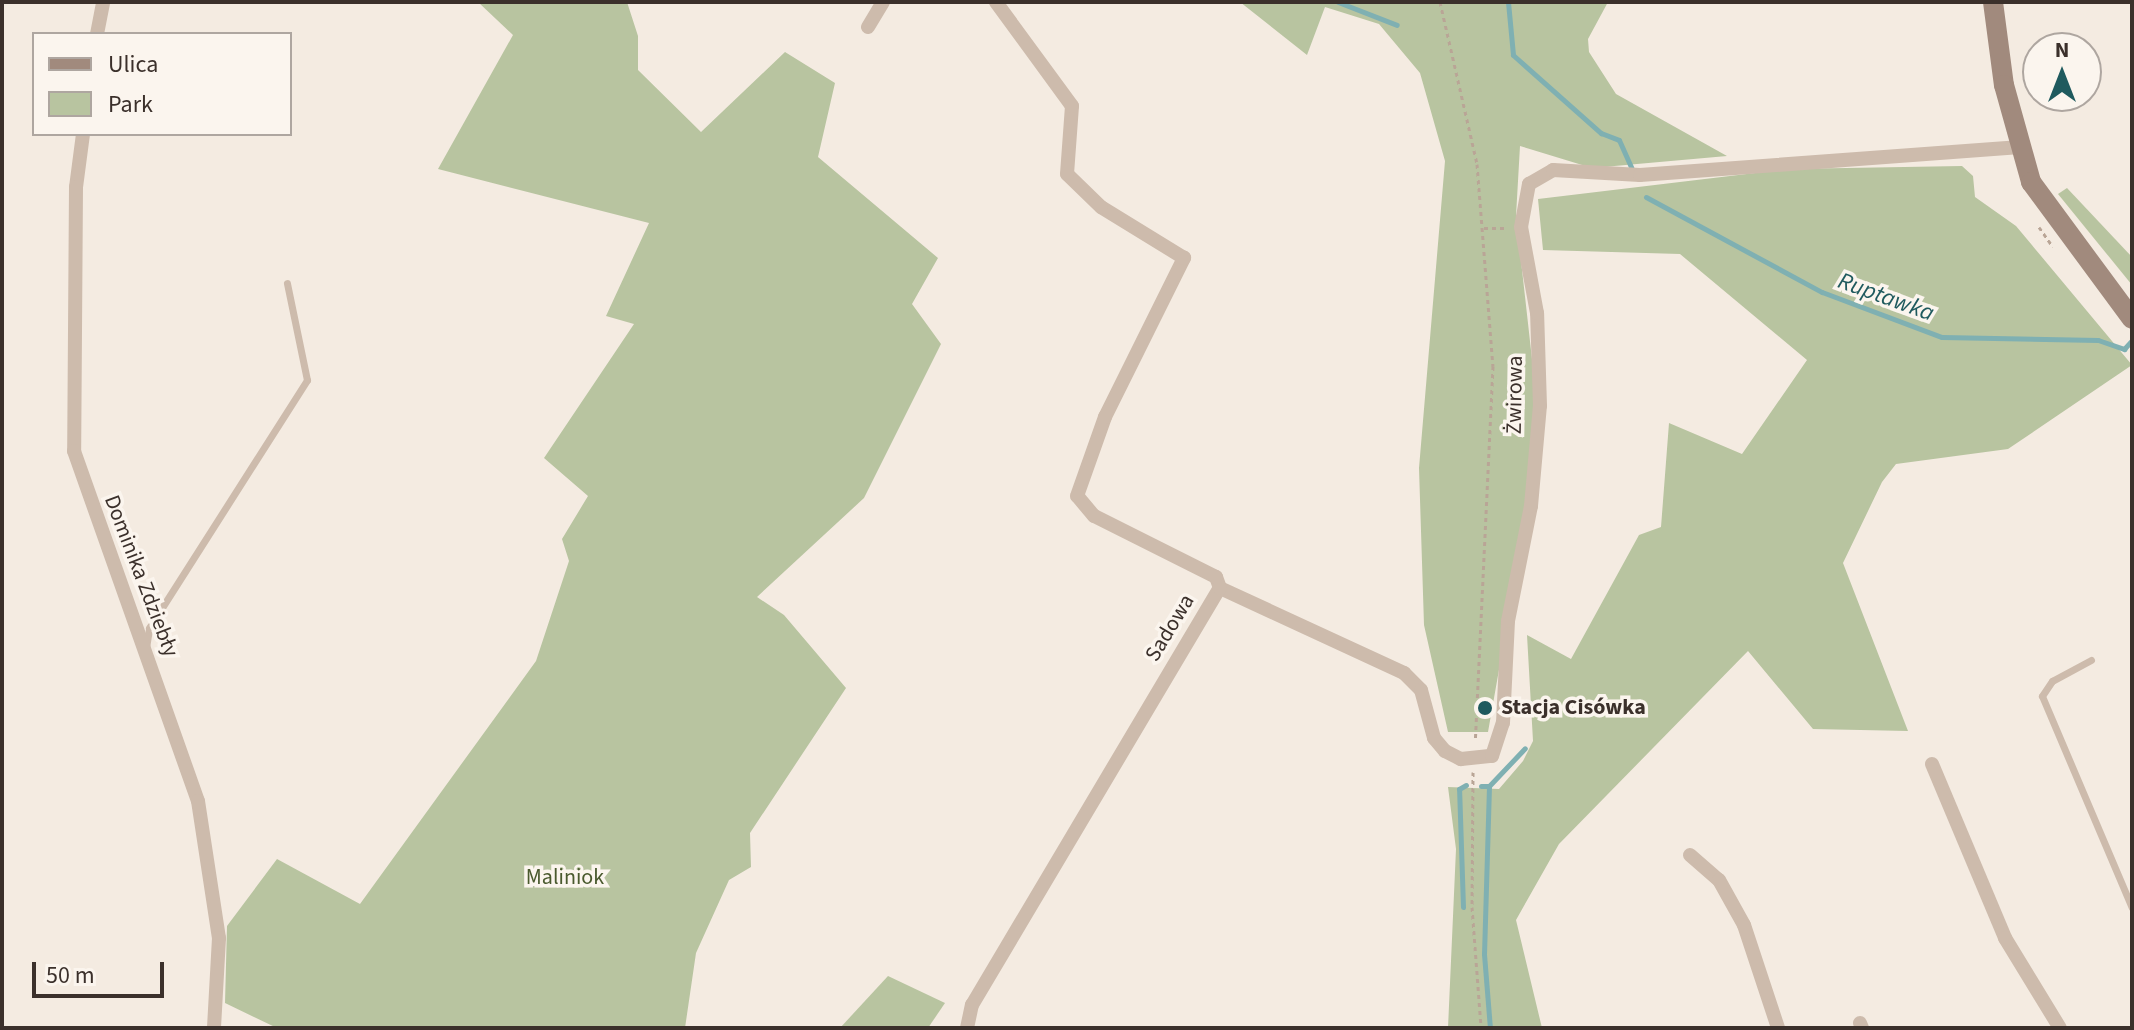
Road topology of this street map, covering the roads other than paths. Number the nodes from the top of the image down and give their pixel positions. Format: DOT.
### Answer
graph roads {
  1 [pos="103,2"];
  2 [pos="883,2"];
  3 [pos="996,2"];
  4 [pos="1993,2"];
  5 [pos="868,27"];
  6 [pos="97,32"];
  7 [pos="83,136"];
  8 [pos="2017,147"];
  9 [pos="287,283"];
  10 [pos="2132,319"];
  11 [pos="1220,588"];
  12 [pos="145,651"];
  13 [pos="2091,660"];
  14 [pos="1932,764"];
  15 [pos="1690,855"];
  16 [pos="2132,908"];
  17 [pos="214,1028"];
  18 [pos="967,1028"];
  19 [pos="1778,1028"];
  20 [pos="2060,1028"];
  1 -- 6 [label="street"];
  2 -- 5 [label="street"];
  3 -- 11 [label="street, Sadowa"];
  4 -- 8 [label="main road"];
  7 -- 12 [label="street, Dominika Zdziebły"];
  8 -- 10 [label="main road"];
  8 -- 11 [label="street, Żwirowa"];
  9 -- 12 [label="lane"];
  11 -- 18 [label="street, Sadowa"];
  12 -- 17 [label="street, Dominika Zdziebły"];
  13 -- 16 [label="lane"];
  14 -- 20 [label="street"];
  15 -- 19 [label="street"];
}
